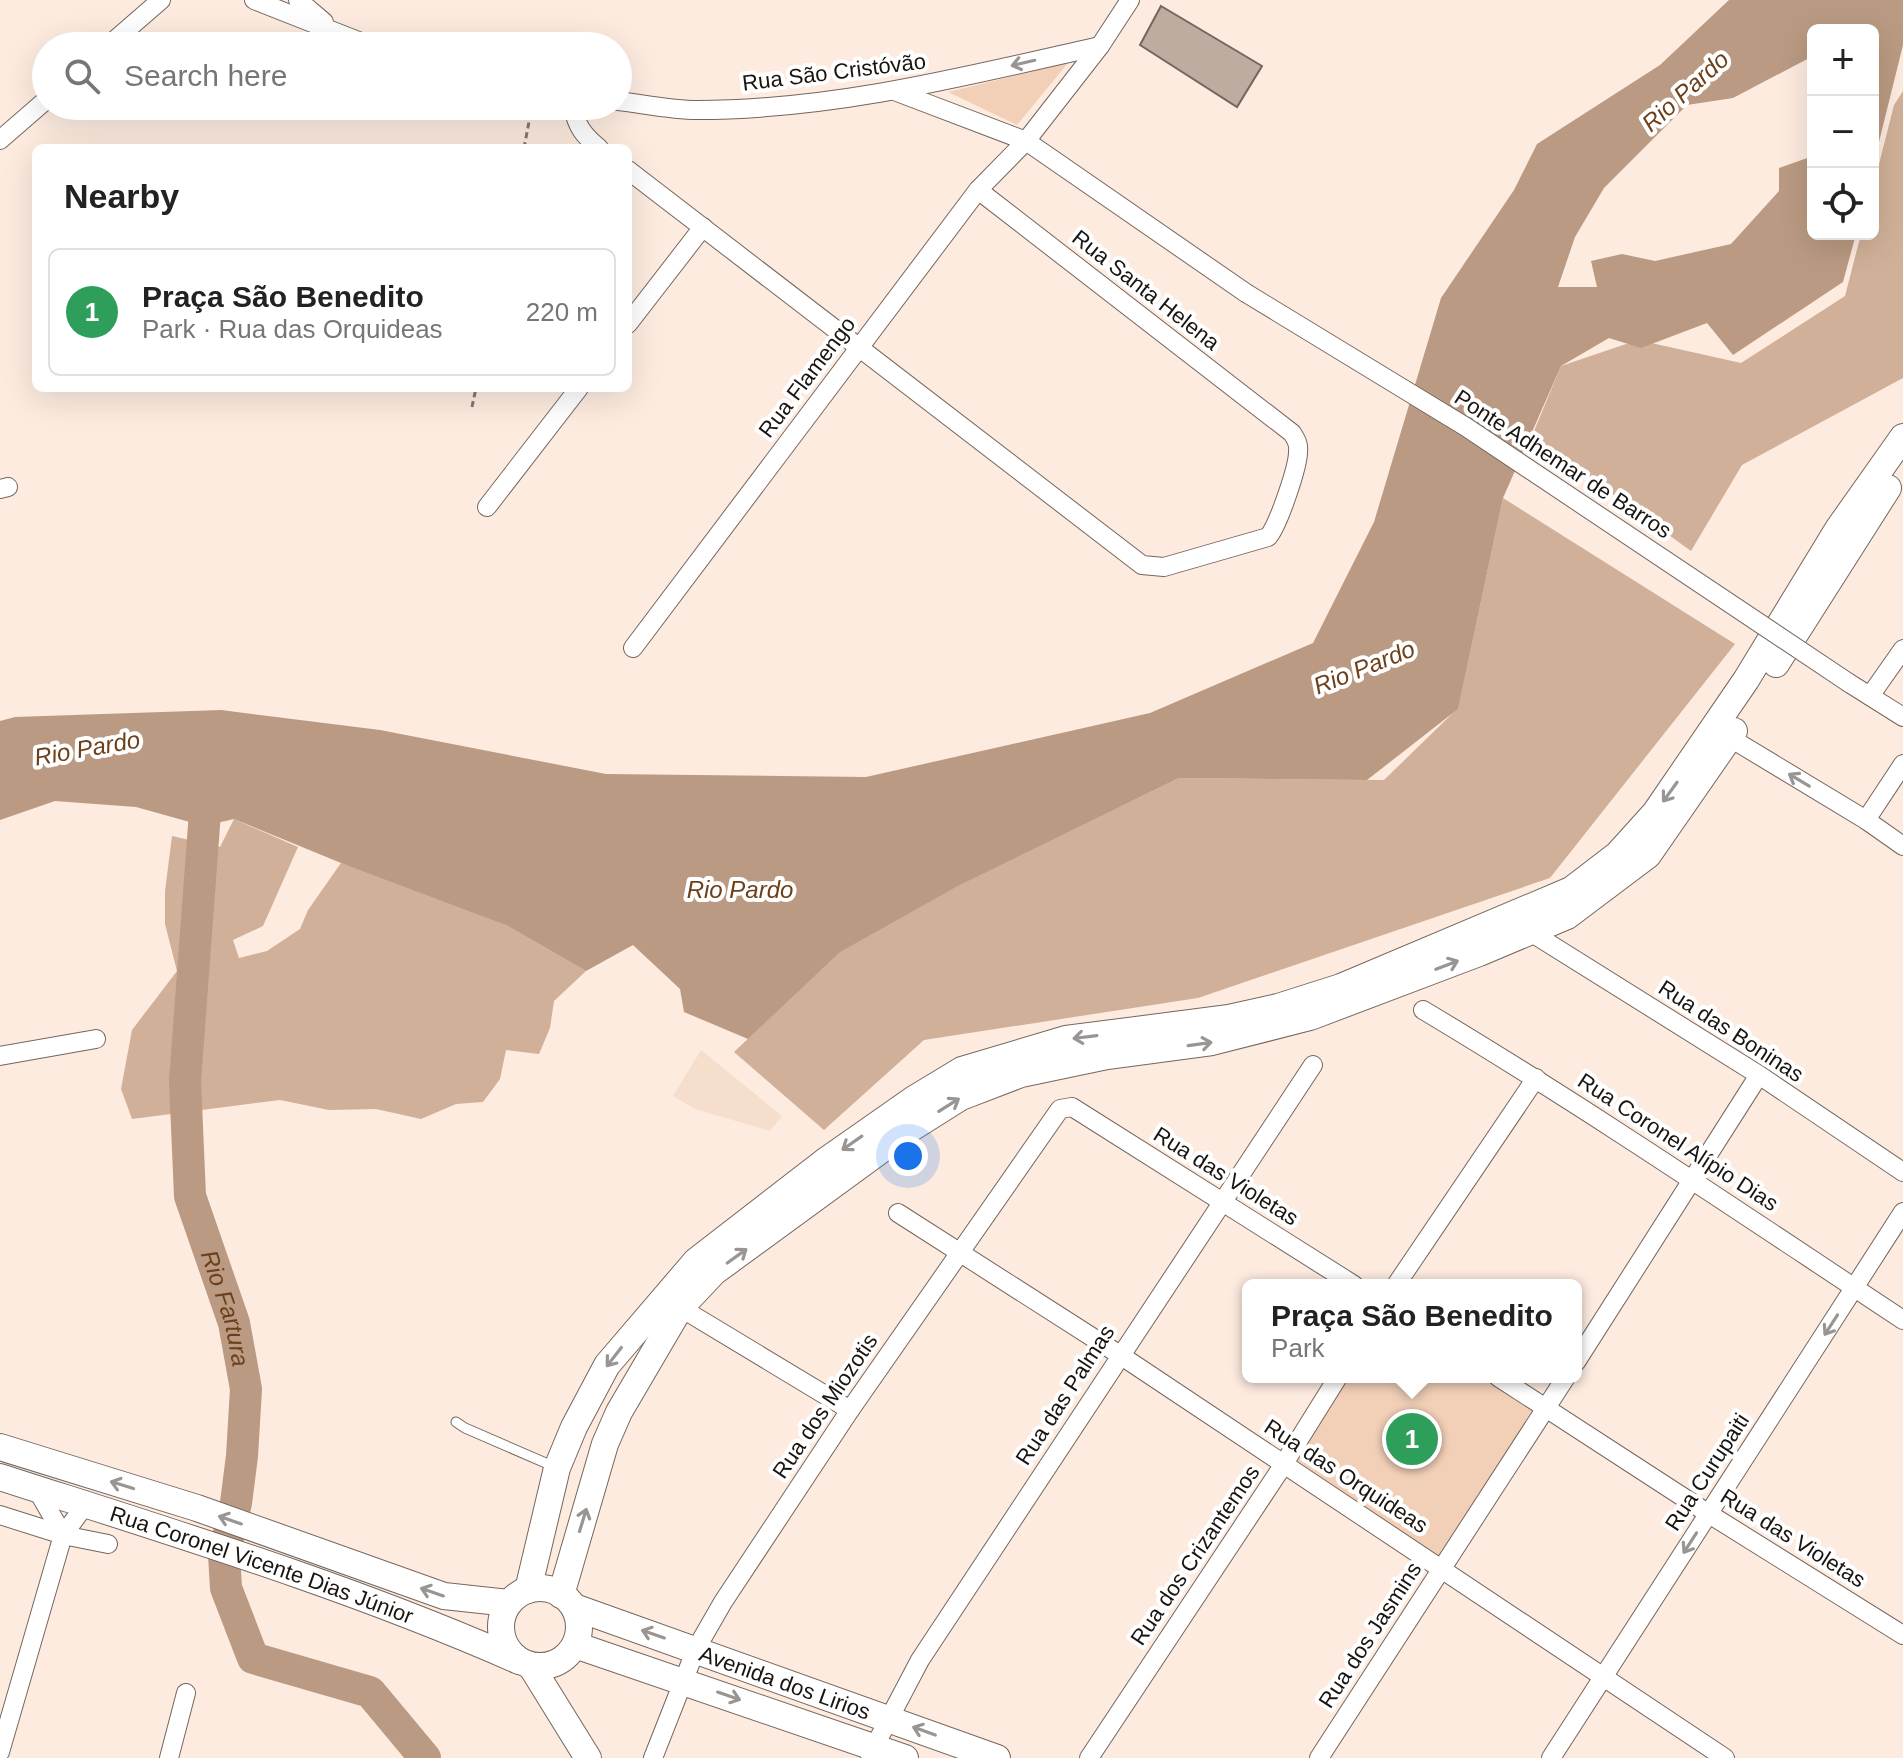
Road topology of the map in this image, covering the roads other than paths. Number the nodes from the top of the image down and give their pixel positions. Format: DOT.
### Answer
graph roads {
  1 [pos="161,0"];
  2 [pos="254,0"];
  3 [pos="298,0"];
  4 [pos="1130,0"];
  5 [pos="336,31"];
  6 [pos="124,32"];
  7 [pos="1100,46"];
  8 [pos="897,92"];
  9 [pos="632,103"];
  10 [pos="32,112"];
  11 [pos="577,120"];
  12 [pos="0,140"];
  13 [pos="1026,141"];
  14 [pos="594,144"];
  15 [pos="632,173"];
  16 [pos="978,190"];
  17 [pos="703,227"];
  18 [pos="632,319"];
  19 [pos="858,347"];
  20 [pos="576,392"];
  21 [pos="1903,437"];
  22 [pos="1903,468"];
  23 [pos="487,507"];
  24 [pos="633,648"];
  25 [pos="1903,649"];
  26 [pos="1870,696"];
  27 [pos="1903,717"];
  28 [pos="1722,733"];
  29 [pos="1903,764"];
  30 [pos="1866,820"];
  31 [pos="1903,846"];
  32 [pos="1532,933"];
  33 [pos="1423,1010"];
  34 [pos="96,1039"];
  35 [pos="0,1056"];
  36 [pos="1313,1065"];
  37 [pos="1759,1075"];
  38 [pos="1536,1078"];
  39 [pos="1072,1107"];
  40 [pos="1903,1172"];
  41 [pos="1694,1180"];
  42 [pos="1222,1201"];
  43 [pos="1903,1212"];
  44 [pos="898,1213"];
  45 [pos="961,1252"];
  46 [pos="1345,1279"];
  47 [pos="1400,1279"];
  48 [pos="1854,1288"];
  49 [pos="672,1302"];
  50 [pos="1903,1320"];
  51 [pos="1582,1353"];
  52 [pos="1120,1355"];
  53 [pos="1334,1383"];
  54 [pos="1507,1383"];
  55 [pos="1562,1383"];
  56 [pos="1546,1408"];
  57 [pos="850,1410"];
  58 [pos="456,1422"];
  59 [pos="0,1447"];
  60 [pos="1283,1465"];
  61 [pos="557,1468"];
  62 [pos="0,1477"];
  63 [pos="36,1488"];
  64 [pos="86,1504"];
  65 [pos="1709,1514"];
  66 [pos="0,1515"];
  67 [pos="63,1535"];
  68 [pos="108,1544"];
  69 [pos="1443,1568"];
  70 [pos="518,1597"];
  71 [pos="568,1601"];
  72 [pos="1903,1635"];
  73 [pos="696,1649"];
  74 [pos="567,1654"];
  75 [pos="525,1663"];
  76 [pos="1602,1678"];
  77 [pos="684,1680"];
  78 [pos="186,1693"];
  79 [pos="565,1717"];
  80 [pos="889,1718"];
  81 [pos="0,1752"];
  82 [pos="870,1752"];
  83 [pos="1720,1757"];
  84 [pos="169,1758"];
  85 [pos="588,1758"];
  86 [pos="653,1758"];
  87 [pos="905,1758"];
  88 [pos="997,1758"];
  89 [pos="1089,1758"];
  90 [pos="1319,1758"];
  91 [pos="1551,1758"];
  1 -- 6 [label="street"];
  2 -- 5 [label="street"];
  3 -- 5 [label="street"];
  4 -- 7 [label="street, Rua Flamengo"];
  7 -- 8 [label="street, Rua São Cristóvão, one-way"];
  7 -- 13 [label="street, Rua Flamengo"];
  8 -- 9 [label="street, Rua São Cristóvão"];
  8 -- 13 [label="street, Ponte Adhemar de Barros"];
  10 -- 12 [label="street"];
  11 -- 14 [label="street"];
  13 -- 16 [label="street, Rua Flamengo"];
  13 -- 26 [label="street, Ponte Adhemar de Barros, bridge"];
  15 -- 17 [label="street"];
  16 -- 19 [label="street, Rua Flamengo"];
  16 -- 19 [label="street, Rua Santa Helena"];
  17 -- 18 [label="street"];
  17 -- 19 [label="street"];
  19 -- 24 [label="street, Rua Flamengo"];
  20 -- 23 [label="street"];
  21 -- 28 [label="main road"];
  22 -- 28 [label="main road"];
  25 -- 26 [label="street"];
  26 -- 27 [label="street, Ponte Adhemar de Barros"];
  30 -- 28 [label="street, one-way"];
  28 -- 32 [label="main road"];
  28 -- 49 [label="main road, one-way"];
  29 -- 30 [label="street"];
  30 -- 31 [label="street"];
  32 -- 37 [label="street, Rua das Boninas"];
  49 -- 32 [label="main road, one-way"];
  33 -- 38 [label="street, Rua Coronel Alípio Dias"];
  34 -- 35 [label="street"];
  36 -- 42 [label="street, Rua das Palmas"];
  37 -- 40 [label="street, Rua das Boninas"];
  37 -- 41 [label="street"];
  38 -- 41 [label="street, Rua Coronel Alípio Dias"];
  38 -- 47 [label="street"];
  39 -- 42 [label="street, Rua das Violetas"];
  39 -- 45 [label="street, Rua dos Miozotis"];
  41 -- 48 [label="street, Rua Coronel Alípio Dias"];
  41 -- 51 [label="street"];
  42 -- 46 [label="street, Rua das Violetas"];
  42 -- 52 [label="street, Rua das Palmas"];
  43 -- 48 [label="street, Rua Curupaiti"];
  44 -- 45 [label="street, Rua das Orquideas"];
  45 -- 52 [label="street, Rua das Orquideas"];
  45 -- 57 [label="street, Rua dos Miozotis"];
  48 -- 50 [label="street, Rua Coronel Alípio Dias"];
  48 -- 65 [label="street, Rua Curupaiti, one-way"];
  49 -- 57 [label="street"];
  49 -- 61 [label="main road, one-way"];
  71 -- 49 [label="main road, one-way"];
  52 -- 60 [label="street, Rua das Orquideas"];
  52 -- 80 [label="street, Rua das Palmas"];
  53 -- 60 [label="street, Rua dos Crizantemos"];
  54 -- 56 [label="street, Rua das Violetas"];
  55 -- 56 [label="street, Rua dos Jasmins"];
  56 -- 65 [label="street, Rua das Violetas"];
  56 -- 69 [label="street, Rua dos Jasmins"];
  57 -- 73 [label="street, Rua dos Miozotis"];
  58 -- 61 [label="lane"];
  70 -- 59 [label="main road, Rua Coronel Vicente Dias Júnior, one-way"];
  60 -- 69 [label="street, Rua das Orquideas"];
  60 -- 89 [label="street, Rua dos Crizantemos"];
  61 -- 70 [label="main road"];
  62 -- 63 [label="main road, Rua Coronel Vicente Dias Júnior"];
  63 -- 64 [label="main road, Rua Coronel Vicente Dias Júnior"];
  63 -- 67 [label="street"];
  64 -- 67 [label="street"];
  64 -- 75 [label="main road, Rua Coronel Vicente Dias Júnior"];
  65 -- 72 [label="street, Rua das Violetas"];
  65 -- 76 [label="street, Rua Curupaiti, one-way"];
  66 -- 67 [label="street"];
  67 -- 68 [label="street"];
  67 -- 81 [label="street"];
  69 -- 76 [label="street, Rua das Orquideas"];
  69 -- 90 [label="street, Rua dos Jasmins"];
  70 -- 71 [label="main road"];
  70 -- 75 [label="main road"];
  73 -- 71 [label="main road, Avenida dos Lirios, one-way"];
  71 -- 74 [label="main road"];
  73 -- 77 [label="street, Rua dos Miozotis"];
  73 -- 80 [label="main road, Avenida dos Lirios"];
  74 -- 75 [label="main road"];
  74 -- 77 [label="main road, Avenida dos Lirios"];
  74 -- 79 [label="main road"];
  75 -- 79 [label="main road"];
  76 -- 83 [label="street, Rua das Orquideas"];
  76 -- 91 [label="street, Rua Curupaiti"];
  77 -- 82 [label="main road, Avenida dos Lirios, one-way"];
  77 -- 86 [label="street, Rua dos Miozotis"];
  78 -- 84 [label="street"];
  79 -- 85 [label="main road"];
  80 -- 82 [label="street, Rua das Palmas"];
  88 -- 80 [label="main road, Avenida dos Lirios, one-way"];
  82 -- 87 [label="main road, Avenida dos Lirios"];
}
